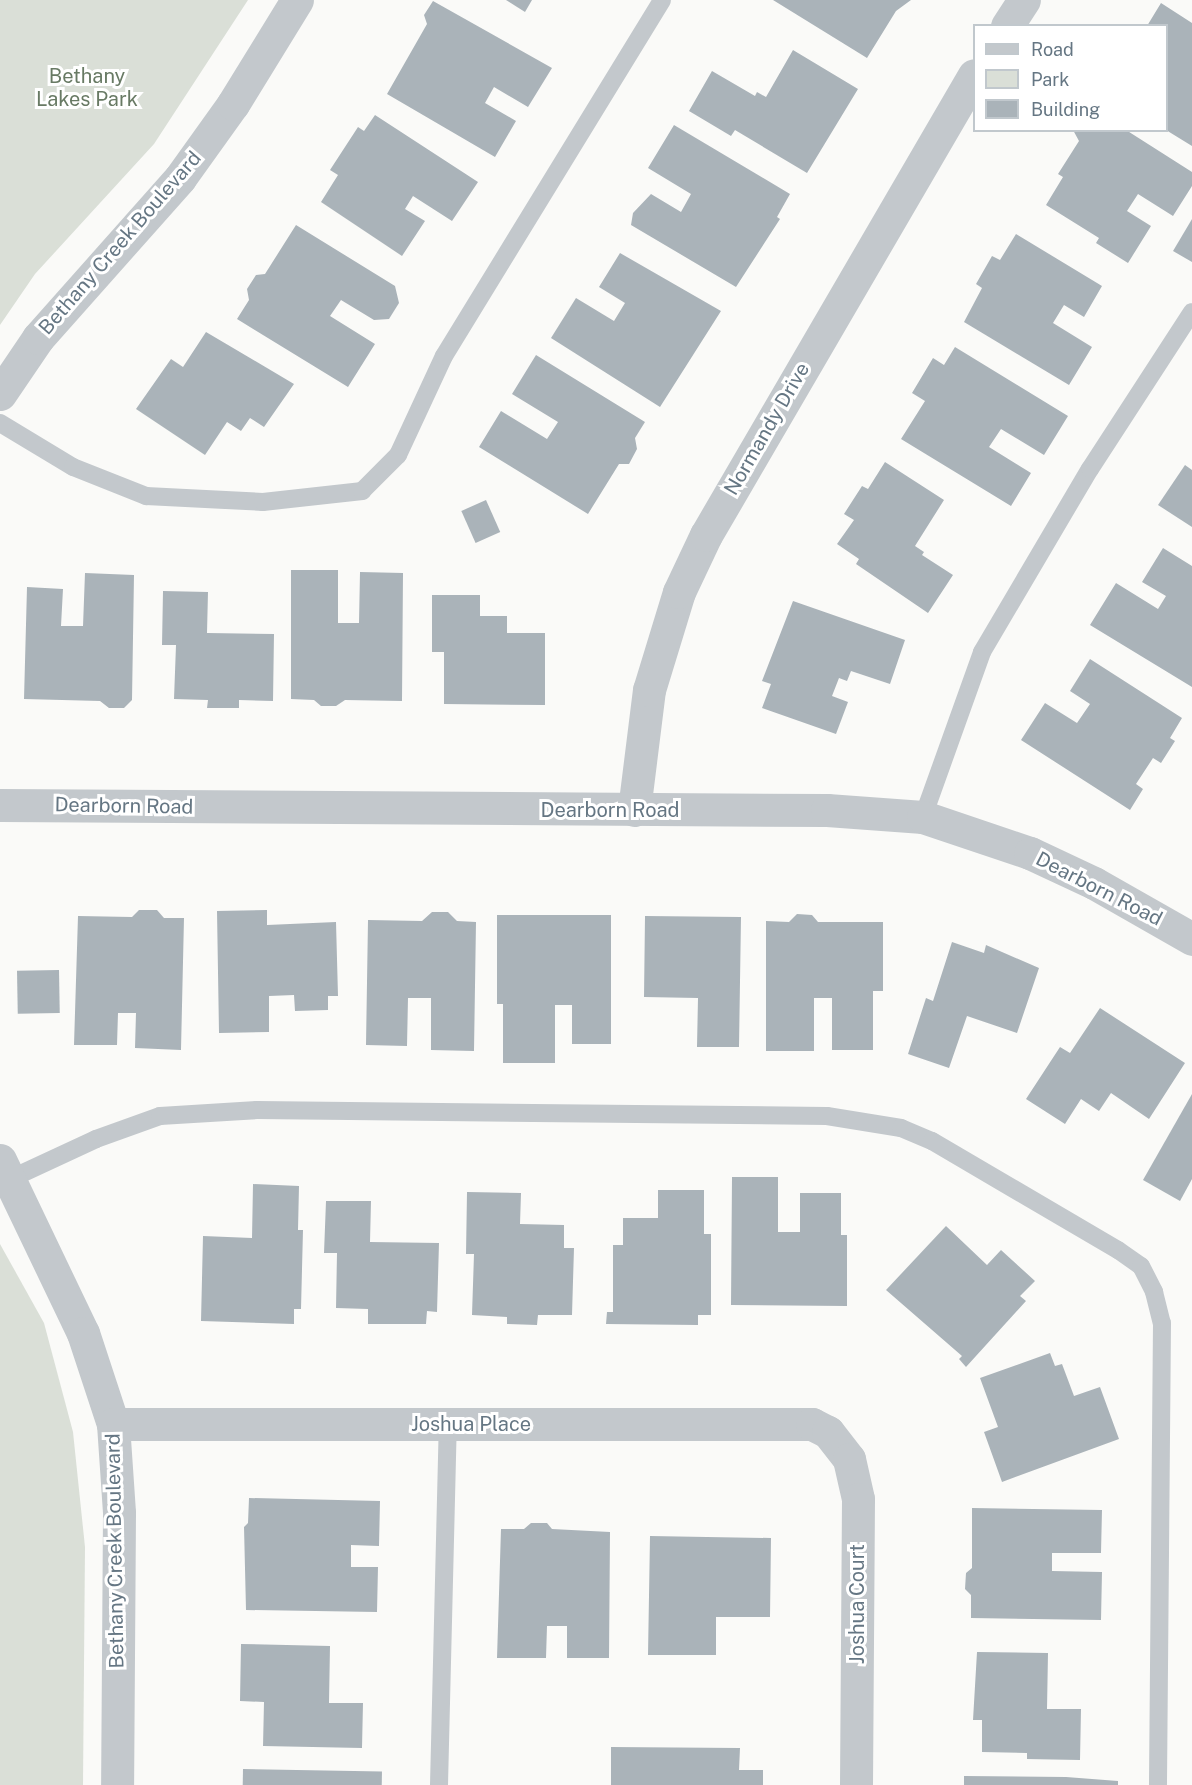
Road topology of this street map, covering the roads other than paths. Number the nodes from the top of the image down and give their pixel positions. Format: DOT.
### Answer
graph roads {
  1 [pos="297,0"];
  2 [pos="662,0"];
  3 [pos="1024,0"];
  4 [pos="1008,24"];
  5 [pos="973,78"];
  6 [pos="1192,312"];
  7 [pos="0,394"];
  8 [pos="0,423"];
  9 [pos="0,805"];
  10 [pos="634,810"];
  11 [pos="923,817"];
  12 [pos="1190,932"];
  13 [pos="5,1170"];
  14 [pos="113,1424"];
  15 [pos="448,1424"];
  16 [pos="828,1432"];
  17 [pos="117,1785"];
  18 [pos="439,1785"];
  19 [pos="856,1785"];
  20 [pos="1158,1785"];
  1 -- 7 [label="street, Bethany Creek Boulevard"];
  2 -- 8 [label="lane"];
  3 -- 4 [label="street"];
  5 -- 10 [label="street, Normandy Drive"];
  6 -- 11 [label="lane"];
  9 -- 10 [label="street, Dearborn Road"];
  10 -- 11 [label="street, Dearborn Road"];
  11 -- 12 [label="street, Dearborn Road"];
  13 -- 14 [label="street, Bethany Creek Boulevard"];
  13 -- 20 [label="lane"];
  14 -- 15 [label="street, Joshua Place"];
  14 -- 17 [label="street, Bethany Creek Boulevard"];
  15 -- 16 [label="street, Joshua Place"];
  15 -- 18 [label="lane"];
  16 -- 19 [label="street, Joshua Court"];
}
